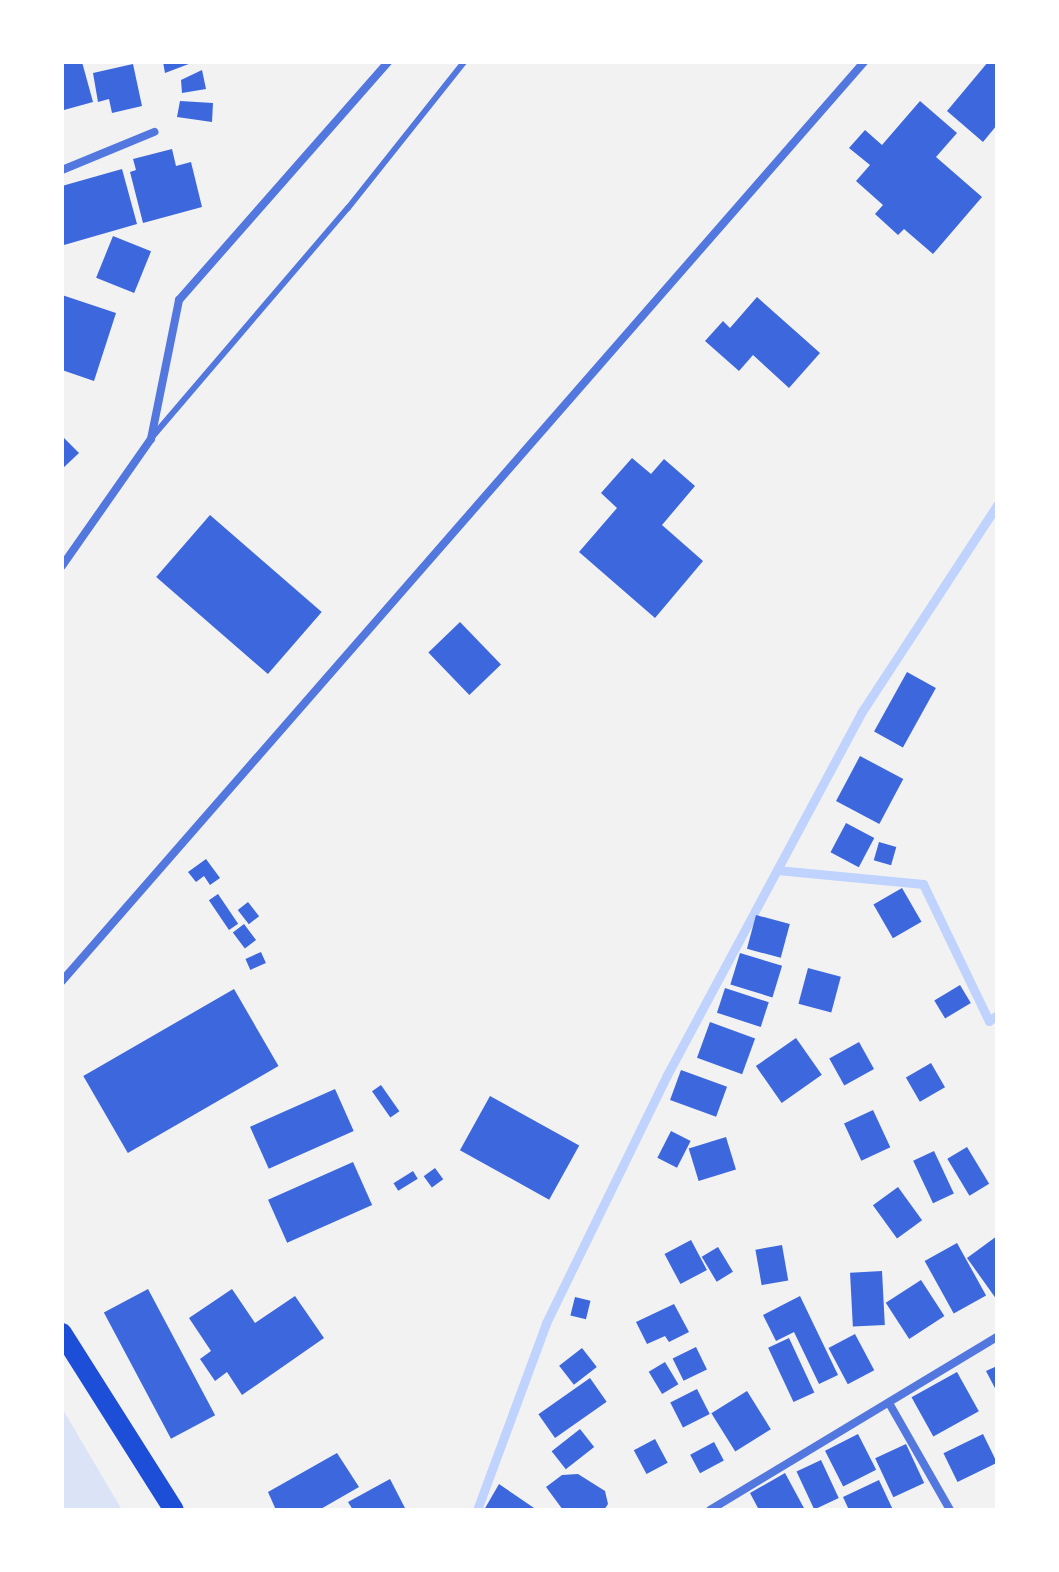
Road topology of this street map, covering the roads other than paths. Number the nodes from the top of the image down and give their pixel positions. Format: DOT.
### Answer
graph roads {
  1 [pos="388,62"];
  2 [pos="464,62"];
  3 [pos="864,62"];
  4 [pos="154,132"];
  5 [pos="62,170"];
  6 [pos="151,439"];
  7 [pos="62,566"];
  8 [pos="62,981"];
  9 [pos="62,1333"];
  10 [pos="997,1337"];
  11 [pos="889,1403"];
  12 [pos="174,1510"];
  13 [pos="710,1510"];
  14 [pos="950,1510"];
  1 -- 6 [label="street"];
  2 -- 6 [label="lane"];
  3 -- 8 [label="street"];
  4 -- 5 [label="street"];
  6 -- 7 [label="street"];
  9 -- 12 [label="main road"];
  10 -- 11 [label="street"];
  11 -- 13 [label="street"];
  11 -- 14 [label="street"];
}
